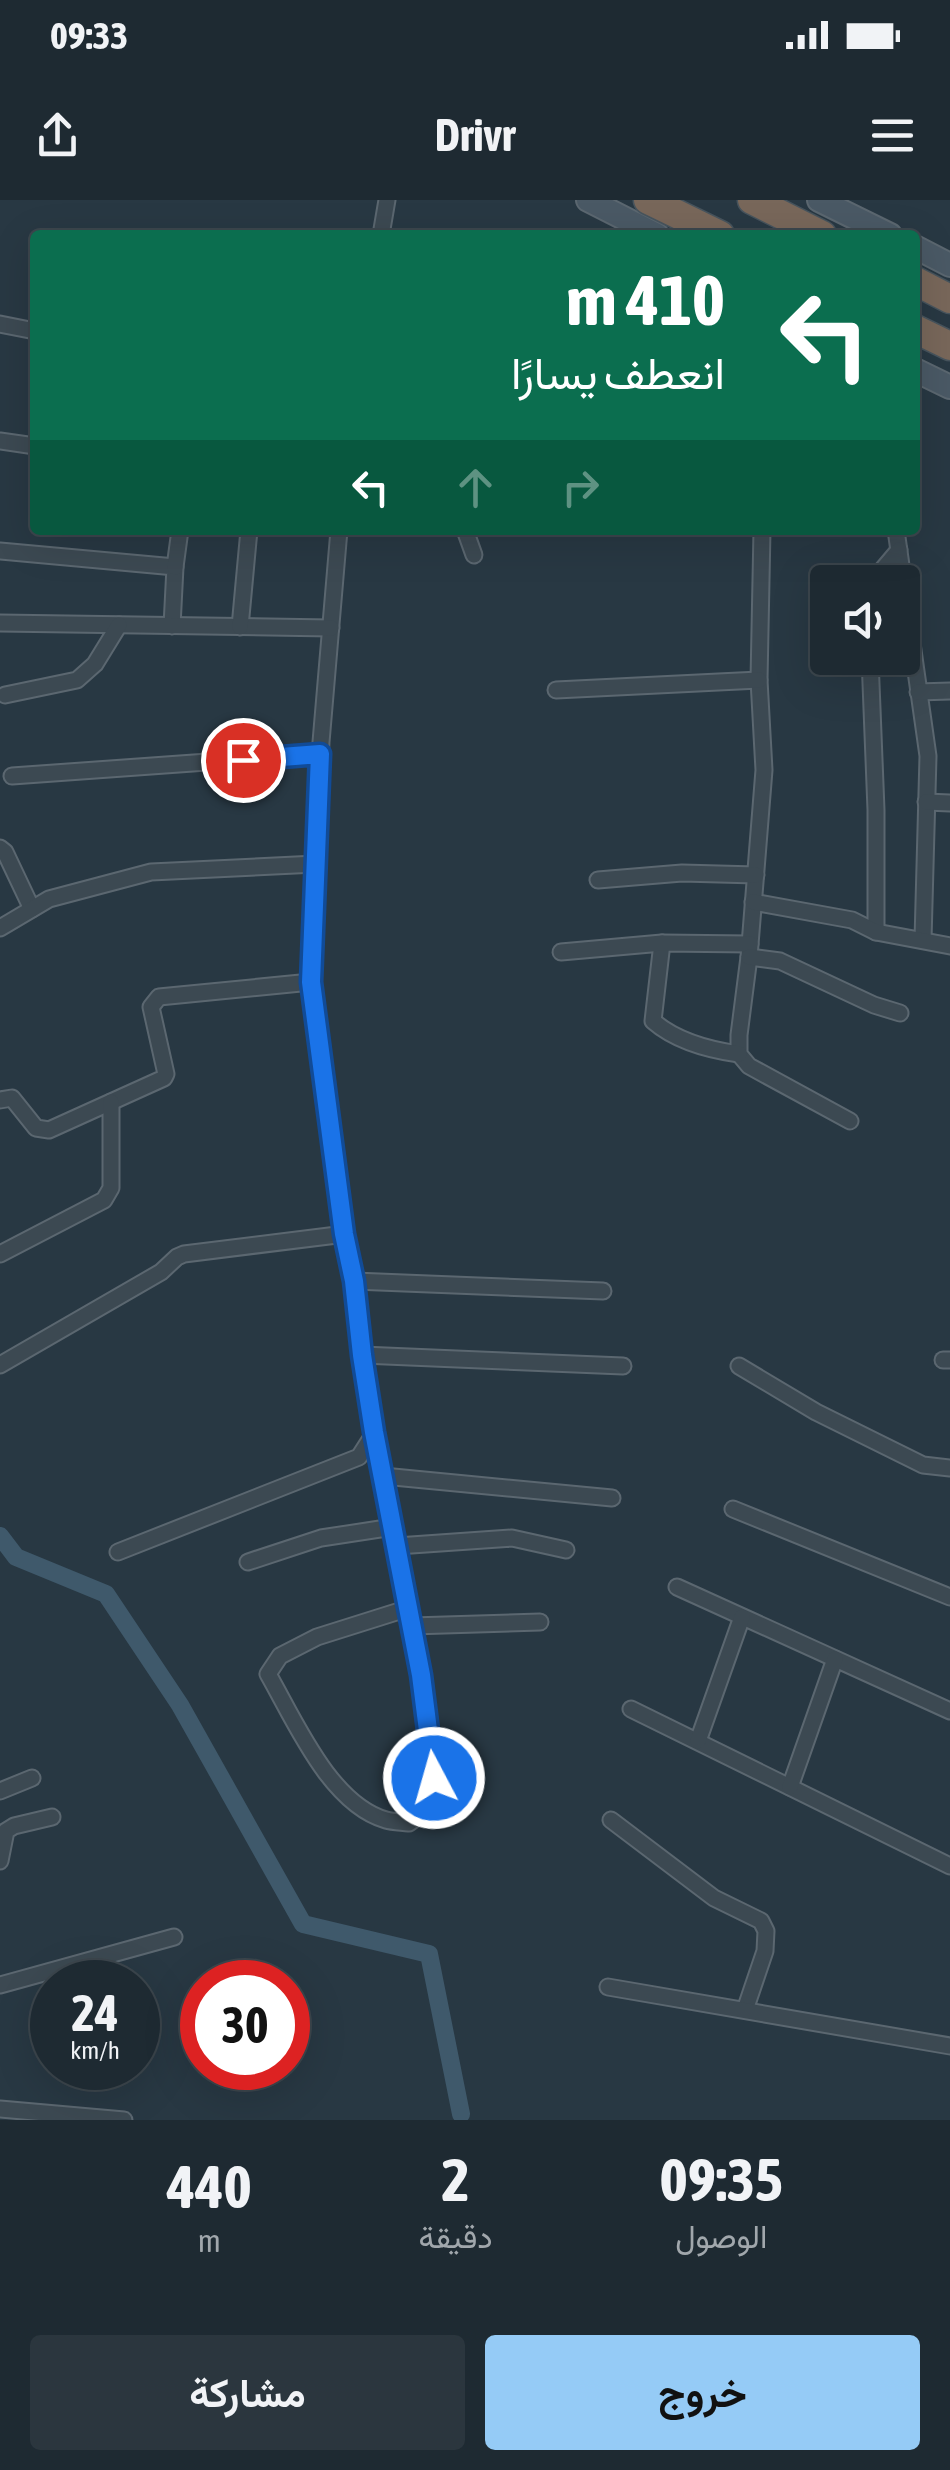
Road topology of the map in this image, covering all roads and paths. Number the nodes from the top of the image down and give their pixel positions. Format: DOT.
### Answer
graph roads {
  1 [pos="386,200"];
  2 [pos="588,200"];
  3 [pos="648,200"];
  4 [pos="752,200"];
  5 [pos="819,200"];
  6 [pos="381,230"];
  7 [pos="647,230"];
  8 [pos="710,230"];
  9 [pos="812,230"];
  10 [pos="880,230"];
  11 [pos="920,250"];
  12 [pos="950,265"];
  13 [pos="920,283"];
  14 [pos="950,298"];
  15 [pos="0,324"];
  16 [pos="30,330"];
  17 [pos="920,331"];
  18 [pos="950,346"];
  19 [pos="920,373"];
  20 [pos="950,388"];
  21 [pos="0,441"];
  22 [pos="30,445"];
  23 [pos="179,535"];
  24 [pos="249,535"];
  25 [pos="339,535"];
  26 [pos="467,535"];
  27 [pos="762,535"];
  28 [pos="897,535"];
  29 [pos="899,550"];
  30 [pos="0,551"];
  31 [pos="474,555"];
  32 [pos="886,565"];
  33 [pos="175,567"];
  34 [pos="0,623"];
  35 [pos="118,625"];
  36 [pos="172,626"];
  37 [pos="240,626"];
  38 [pos="331,628"];
  39 [pos="871,675"];
  40 [pos="758,680"];
  41 [pos="556,690"];
  42 [pos="918,692"];
  43 [pos="950,692"];
  44 [pos="6,695"];
  45 [pos="320,754"];
  46 [pos="12,776"];
  47 [pos="926,802"];
  48 [pos="950,803"];
  49 [pos="0,848"];
  50 [pos="316,864"];
  51 [pos="756,875"];
  52 [pos="598,880"];
  53 [pos="753,902"];
  54 [pos="32,909"];
  55 [pos="0,928"];
  56 [pos="876,932"];
  57 [pos="923,940"];
  58 [pos="662,944"];
  59 [pos="950,946"];
  60 [pos="750,950"];
  61 [pos="561,952"];
  62 [pos="311,982"];
  63 [pos="900,1013"];
  64 [pos="739,1054"];
  65 [pos="0,1100"];
  66 [pos="111,1102"];
  67 [pos="850,1122"];
  68 [pos="344,1234"];
  69 [pos="0,1254"];
  70 [pos="354,1281"];
  71 [pos="603,1291"];
  72 [pos="362,1355"];
  73 [pos="0,1365"];
  74 [pos="623,1366"];
  75 [pos="739,1366"];
  76 [pos="374,1432"];
  77 [pos="950,1468"];
  78 [pos="383,1476"];
  79 [pos="612,1498"];
  80 [pos="733,1509"];
  81 [pos="393,1527"];
  82 [pos="396,1546"];
  83 [pos="566,1550"];
  84 [pos="118,1552"];
  85 [pos="248,1562"];
  86 [pos="677,1587"];
  87 [pos="950,1597"];
  88 [pos="409,1608"];
  89 [pos="742,1617"];
  90 [pos="540,1622"];
  91 [pos="412,1626"];
  92 [pos="835,1659"];
  93 [pos="631,1709"];
  94 [pos="950,1711"];
  95 [pos="698,1742"];
  96 [pos="32,1778"];
  97 [pos="790,1787"];
  98 [pos="0,1791"];
  99 [pos="52,1817"];
  100 [pos="611,1820"];
  101 [pos="0,1861"];
  102 [pos="950,1866"];
  103 [pos="174,1938"];
  104 [pos="0,1985"];
  105 [pos="608,1986"];
  106 [pos="745,2010"];
  107 [pos="950,2046"];
  108 [pos="0,2109"];
  109 [pos="124,2120"];
  1 -- 6 [label="street"];
  2 -- 7 [label="main road"];
  3 -- 8 [label="highway"];
  4 -- 9 [label="highway"];
  5 -- 10 [label="main road"];
  11 -- 12 [label="main road"];
  13 -- 14 [label="highway"];
  15 -- 16 [label="street"];
  17 -- 18 [label="highway"];
  19 -- 20 [label="main road"];
  21 -- 22 [label="street"];
  23 -- 33 [label="street"];
  24 -- 37 [label="street"];
  25 -- 38 [label="street"];
  26 -- 31 [label="street"];
  27 -- 40 [label="street"];
  28 -- 29 [label="street"];
  29 -- 32 [label="street"];
  29 -- 42 [label="street"];
  30 -- 33 [label="street"];
  33 -- 36 [label="street"];
  34 -- 35 [label="street"];
  35 -- 36 [label="street"];
  35 -- 44 [label="street"];
  36 -- 37 [label="street"];
  37 -- 38 [label="street"];
  38 -- 45 [label="street"];
  39 -- 56 [label="street"];
  40 -- 41 [label="street"];
  40 -- 51 [label="street"];
  42 -- 43 [label="street"];
  42 -- 47 [label="street"];
  45 -- 46 [label="street"];
  45 -- 50 [label="street"];
  47 -- 48 [label="street"];
  47 -- 57 [label="street"];
  49 -- 54 [label="street"];
  50 -- 54 [label="street"];
  50 -- 62 [label="street"];
  51 -- 52 [label="street"];
  51 -- 53 [label="street"];
  53 -- 56 [label="street"];
  53 -- 60 [label="street"];
  54 -- 55 [label="street"];
  56 -- 57 [label="street"];
  57 -- 59 [label="street"];
  58 -- 60 [label="street"];
  58 -- 61 [label="street"];
  58 -- 64 [label="street"];
  60 -- 63 [label="street"];
  60 -- 64 [label="street"];
  62 -- 66 [label="street"];
  62 -- 68 [label="street"];
  64 -- 67 [label="street"];
  65 -- 66 [label="street"];
  66 -- 69 [label="street"];
  68 -- 70 [label="street"];
  68 -- 73 [label="street"];
  70 -- 71 [label="street"];
  70 -- 72 [label="street"];
  72 -- 74 [label="street"];
  72 -- 76 [label="street"];
  75 -- 77 [label="street"];
  76 -- 78 [label="street"];
  76 -- 84 [label="street"];
  78 -- 79 [label="street"];
  78 -- 81 [label="street"];
  80 -- 87 [label="street"];
  81 -- 82 [label="street"];
  81 -- 85 [label="street"];
  82 -- 83 [label="street"];
  82 -- 88 [label="street"];
  86 -- 89 [label="street"];
  88 -- 91 [label="street"];
  88 -- 91 [label="street"];
  89 -- 92 [label="street"];
  89 -- 95 [label="street"];
  90 -- 91 [label="street"];
  92 -- 94 [label="street"];
  92 -- 97 [label="street"];
  93 -- 95 [label="street"];
  95 -- 97 [label="street"];
  96 -- 98 [label="street"];
  97 -- 102 [label="street"];
  99 -- 101 [label="street"];
  100 -- 106 [label="street"];
  103 -- 104 [label="street"];
  105 -- 106 [label="street"];
  106 -- 107 [label="street"];
  108 -- 109 [label="street"];
}
